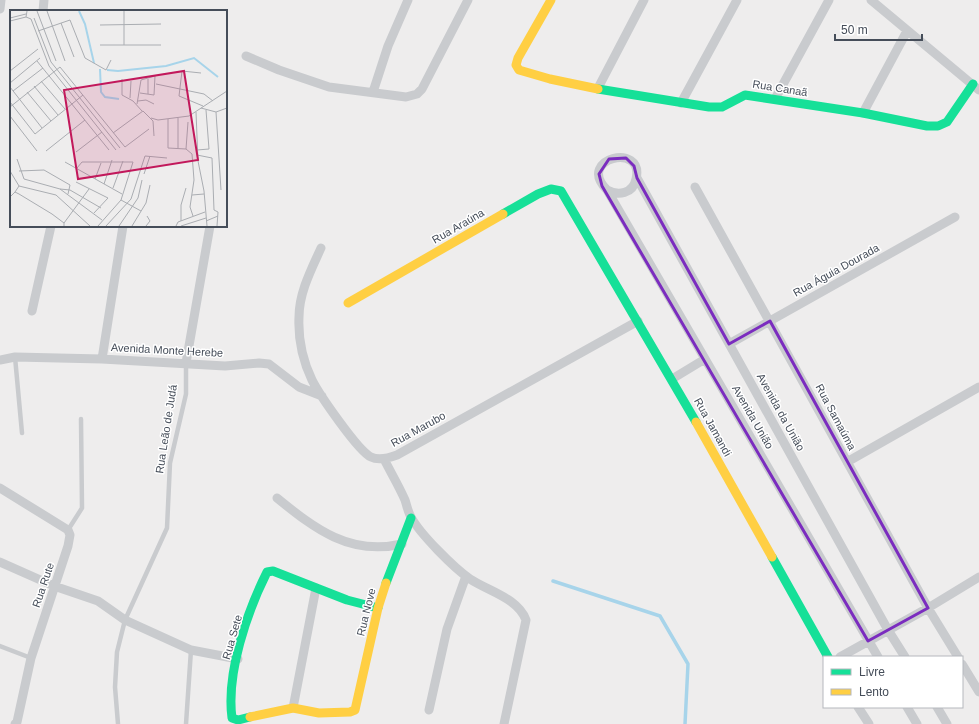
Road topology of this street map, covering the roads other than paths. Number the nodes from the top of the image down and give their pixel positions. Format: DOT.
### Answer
graph roads {
  1 [pos="1,0"];
  2 [pos="44,0"];
  3 [pos="408,0"];
  4 [pos="468,0"];
  5 [pos="551,0"];
  6 [pos="644,0"];
  7 [pos="738,0"];
  8 [pos="829,0"];
  9 [pos="871,0"];
  10 [pos="0,9"];
  11 [pos="43,10"];
  12 [pos="907,31"];
  13 [pos="246,56"];
  14 [pos="976,87"];
  15 [pos="598,88"];
  16 [pos="373,92"];
  17 [pos="775,99"];
  18 [pos="681,103"];
  19 [pos="863,112"];
  20 [pos="637,178"];
  21 [pos="695,187"];
  22 [pos="607,190"];
  23 [pos="572,211"];
  24 [pos="956,217"];
  25 [pos="51,227"];
  26 [pos="123,227"];
  27 [pos="210,227"];
  28 [pos="321,248"];
  29 [pos="348,303"];
  30 [pos="32,311"];
  31 [pos="638,321"];
  32 [pos="770,321"];
  33 [pos="729,344"];
  34 [pos="15,357"];
  35 [pos="102,359"];
  36 [pos="705,359"];
  37 [pos="0,360"];
  38 [pos="186,363"];
  39 [pos="672,378"];
  40 [pos="979,387"];
  41 [pos="322,396"];
  42 [pos="81,419"];
  43 [pos="22,433"];
  44 [pos="384,459"];
  45 [pos="847,462"];
  46 [pos="0,488"];
  47 [pos="277,498"];
  48 [pos="411,518"];
  49 [pos="68,530"];
  50 [pos="402,544"];
  51 [pos="0,562"];
  52 [pos="466,576"];
  53 [pos="979,577"];
  54 [pos="54,586"];
  55 [pos="316,588"];
  56 [pos="378,608"];
  57 [pos="928,608"];
  58 [pos="125,620"];
  59 [pos="888,630"];
  60 [pos="868,641"];
  61 [pos="0,646"];
  62 [pos="191,650"];
  63 [pos="827,656"];
  64 [pos="842,656"];
  65 [pos="877,656"];
  66 [pos="904,656"];
  67 [pos="957,656"];
  68 [pos="32,658"];
  69 [pos="238,659"];
  70 [pos="963,666"];
  71 [pos="979,692"];
  72 [pos="293,708"];
  73 [pos="859,708"];
  74 [pos="908,708"];
  75 [pos="938,708"];
  76 [pos="430,710"];
  77 [pos="16,724"];
  78 [pos="118,724"];
  79 [pos="186,724"];
  80 [pos="504,724"];
  81 [pos="869,724"];
  82 [pos="917,724"];
  83 [pos="947,724"];
  1 -- 10 [label="street"];
  2 -- 11 [label="street"];
  3 -- 16 [label="street"];
  4 -- 16 [label="street"];
  5 -- 15 [label="street, Rua Canaã"];
  6 -- 15 [label="street"];
  7 -- 18 [label="street"];
  8 -- 17 [label="street"];
  9 -- 12 [label="street"];
  12 -- 14 [label="street"];
  12 -- 19 [label="street"];
  13 -- 16 [label="street"];
  14 -- 19 [label="street, Rua Canaã"];
  15 -- 18 [label="street, Rua Canaã"];
  17 -- 18 [label="street, Rua Canaã"];
  17 -- 19 [label="street, Rua Canaã"];
  20 -- 22 [label="street"];
  20 -- 22 [label="street, Avenida da União"];
  20 -- 33 [label="street, Avenida da União"];
  21 -- 32 [label="street, Rua Samaúma"];
  22 -- 36 [label="street, Avenida União"];
  23 -- 29 [label="street, Rua Araúna"];
  23 -- 31 [label="street, Rua Jamandi"];
  24 -- 32 [label="street, Rua Águia Dourada"];
  25 -- 30 [label="street"];
  26 -- 35 [label="street"];
  27 -- 38 [label="street, Rua Leão de Judá"];
  28 -- 41 [label="street, Rua Marubo"];
  31 -- 39 [label="street, Rua Jamandi"];
  31 -- 44 [label="street, Rua Marubo"];
  32 -- 33 [label="street, Rua Águia Dourada"];
  32 -- 45 [label="street, Rua Samaúma"];
  33 -- 59 [label="street, Avenida da União"];
  34 -- 35 [label="street, Avenida Monte Herebe"];
  34 -- 37 [label="street, Avenida Monte Herebe"];
  34 -- 43 [label="lane"];
  35 -- 38 [label="street, Avenida Monte Herebe"];
  36 -- 39 [label="street"];
  36 -- 60 [label="street, Avenida União"];
  38 -- 41 [label="street, Avenida Monte Herebe"];
  38 -- 58 [label="lane, Rua Leão de Judá"];
  39 -- 63 [label="street, Rua Jamandi"];
  40 -- 45 [label="street"];
  41 -- 44 [label="street, Rua Marubo"];
  42 -- 49 [label="lane"];
  44 -- 48 [label="street"];
  45 -- 57 [label="street, Rua Samaúma"];
  46 -- 49 [label="street"];
  47 -- 50 [label="street"];
  48 -- 50 [label="street, Rua Nove"];
  48 -- 52 [label="street"];
  49 -- 54 [label="street, Rua Rute"];
  50 -- 56 [label="street, Rua Nove"];
  51 -- 54 [label="street"];
  52 -- 76 [label="street"];
  52 -- 80 [label="street"];
  53 -- 57 [label="street"];
  54 -- 58 [label="street"];
  54 -- 68 [label="street, Rua Rute"];
  55 -- 56 [label="street"];
  55 -- 69 [label="street, Rua Sete"];
  55 -- 72 [label="street"];
  56 -- 72 [label="street, Rua Nove"];
  57 -- 59 [label="street"];
  57 -- 67 [label="street, Rua Samaúma"];
  58 -- 62 [label="street"];
  58 -- 78 [label="lane, Rua Leão de Judá"];
  59 -- 60 [label="street"];
  59 -- 66 [label="street, Avenida da União"];
  60 -- 64 [label="street"];
  60 -- 65 [label="street, Avenida União"];
  61 -- 68 [label="lane"];
  62 -- 69 [label="street"];
  62 -- 79 [label="lane"];
  68 -- 77 [label="street, Rua Rute"];
  69 -- 72 [label="street, Rua Sete"];
  70 -- 71 [label="street"];
  73 -- 81 [label="street"];
  74 -- 82 [label="street"];
  75 -- 83 [label="street"];
}
